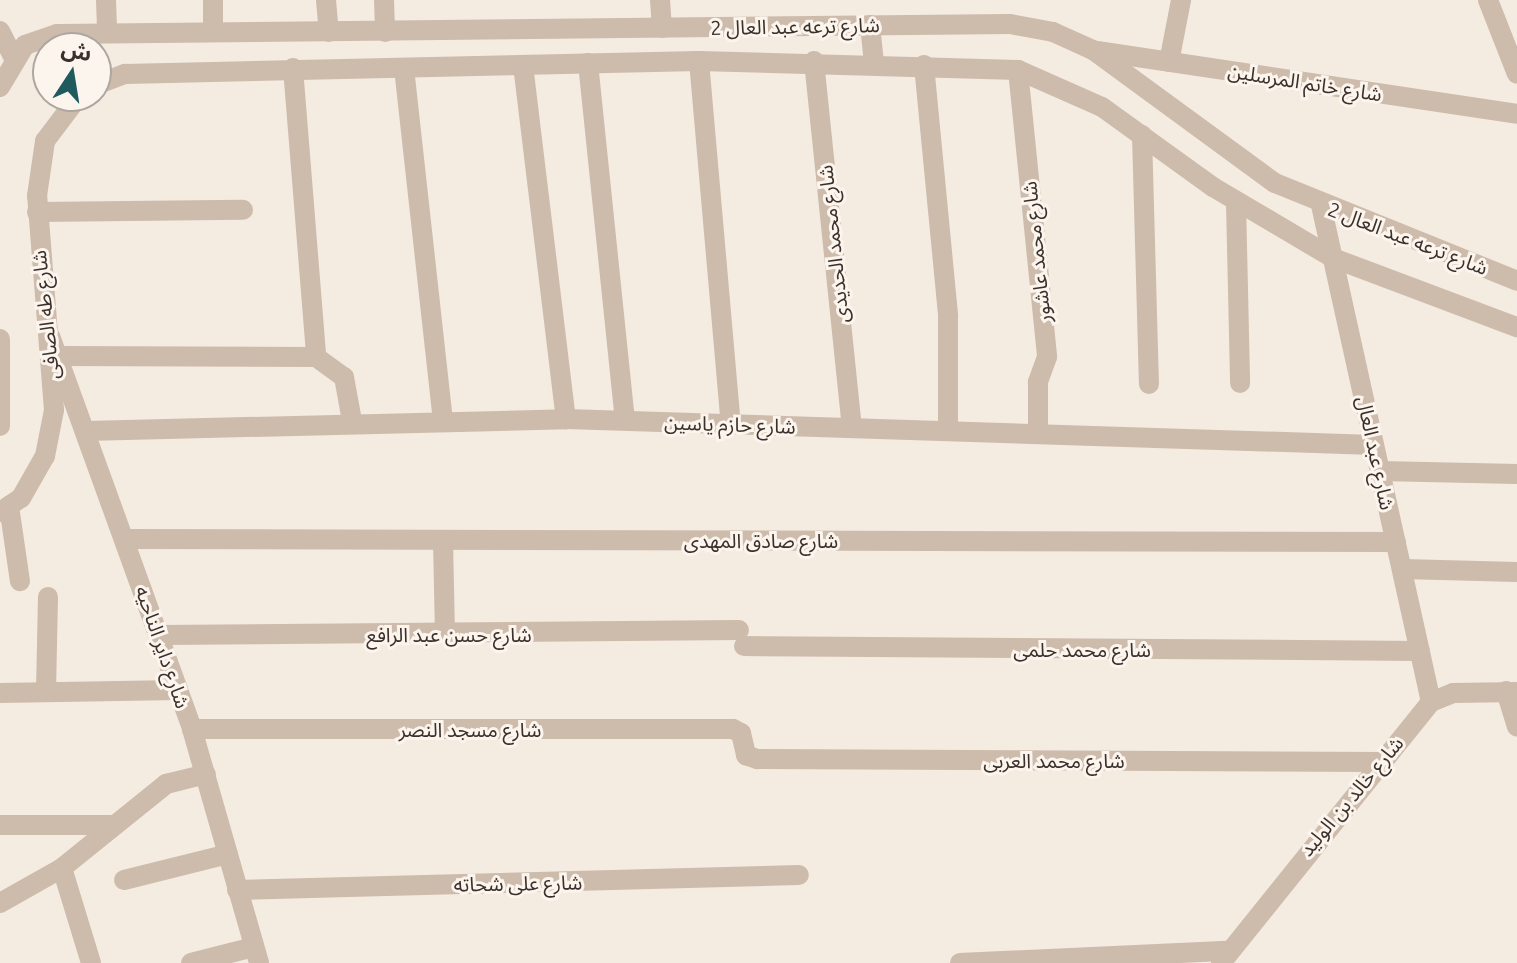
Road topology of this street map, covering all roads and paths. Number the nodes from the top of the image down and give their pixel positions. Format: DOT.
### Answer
graph roads {
  1 [pos="106,0"];
  2 [pos="213,0"];
  3 [pos="326,0"];
  4 [pos="384,0"];
  5 [pos="660,0"];
  6 [pos="1181,0"];
  7 [pos="1488,0"];
  8 [pos="870,25"];
  9 [pos="662,28"];
  10 [pos="0,31"];
  11 [pos="107,32"];
  12 [pos="213,32"];
  13 [pos="329,32"];
  14 [pos="385,32"];
  15 [pos="112,33"];
  16 [pos="32,45"];
  17 [pos="1093,50"];
  18 [pos="699,61"];
  19 [pos="814,61"];
  20 [pos="1169,62"];
  21 [pos="588,63"];
  22 [pos="874,64"];
  23 [pos="523,65"];
  24 [pos="924,65"];
  25 [pos="293,68"];
  26 [pos="404,68"];
  27 [pos="1018,70"];
  28 [pos="4,71"];
  29 [pos="1517,74"];
  30 [pos="112,79"];
  31 [pos="65,112"];
  32 [pos="1517,114"];
  33 [pos="1142,135"];
  34 [pos="1236,202"];
  35 [pos="1321,205"];
  36 [pos="243,210"];
  37 [pos="37,212"];
  38 [pos="1333,258"];
  39 [pos="1517,281"];
  40 [pos="1517,327"];
  41 [pos="0,343"];
  42 [pos="54,346"];
  43 [pos="316,357"];
  44 [pos="1240,383"];
  45 [pos="1149,384"];
  46 [pos="566,419"];
  47 [pos="443,420"];
  48 [pos="625,420"];
  49 [pos="352,421"];
  50 [pos="731,424"];
  51 [pos="0,426"];
  52 [pos="852,427"];
  53 [pos="86,431"];
  54 [pos="948,431"];
  55 [pos="1038,434"];
  56 [pos="1374,445"];
  57 [pos="1380,471"];
  58 [pos="1517,474"];
  59 [pos="5,509"];
  60 [pos="126,539"];
  61 [pos="443,540"];
  62 [pos="1396,542"];
  63 [pos="1402,569"];
  64 [pos="1517,572"];
  65 [pos="20,581"];
  66 [pos="48,597"];
  67 [pos="445,634"];
  68 [pos="160,635"];
  69 [pos="741,638"];
  70 [pos="1420,651"];
  71 [pos="178,690"];
  72 [pos="46,692"];
  73 [pos="1512,692"];
  74 [pos="0,693"];
  75 [pos="1431,702"];
  76 [pos="1517,726"];
  77 [pos="192,729"];
  78 [pos="743,737"];
  79 [pos="1382,762"];
  80 [pos="206,774"];
  81 [pos="0,825"];
  82 [pos="114,825"];
  83 [pos="228,854"];
  84 [pos="62,868"];
  85 [pos="799,875"];
  86 [pos="124,880"];
  87 [pos="237,890"];
  88 [pos="0,903"];
  89 [pos="256,955"];
  90 [pos="1224,957"];
  91 [pos="91,963"];
  92 [pos="191,963"];
  93 [pos="960,963"];
  1 -- 11 [label="street"];
  2 -- 12 [label="street"];
  3 -- 13 [label="street"];
  4 -- 14 [label="street"];
  5 -- 9 [label="street"];
  6 -- 20 [label="street"];
  7 -- 29 [label="street"];
  8 -- 9 [label="street, شارع ترعه عبد العال 2"];
  8 -- 17 [label="street, شارع ترعه عبد العال 2"];
  8 -- 22 [label="street"];
  9 -- 14 [label="street, شارع ترعه عبد العال 2"];
  10 -- 28 [label="street"];
  12 -- 13 [label="street, شارع ترعه عبد العال 2"];
  12 -- 15 [label="street, شارع ترعه عبد العال 2"];
  13 -- 14 [label="street, شارع ترعه عبد العال 2"];
  16 -- 28 [label="street, شارع ترعه عبد العال 2"];
  17 -- 20 [label="street, شارع خاتم المرسلين"];
  17 -- 35 [label="street, شارع ترعه عبد العال 2"];
  18 -- 19 [label="street, شارع ترعه عبد العال 2"];
  18 -- 21 [label="street, شارع ترعه عبد العال 2"];
  18 -- 50 [label="street"];
  19 -- 22 [label="street, شارع ترعه عبد العال 2"];
  19 -- 52 [label="street, شارع محمد الحديدى"];
  20 -- 32 [label="street, شارع خاتم المرسلين"];
  21 -- 23 [label="street, شارع ترعه عبد العال 2"];
  21 -- 48 [label="street"];
  22 -- 24 [label="street, شارع ترعه عبد العال 2"];
  23 -- 26 [label="street, شارع ترعه عبد العال 2"];
  23 -- 46 [label="street"];
  24 -- 27 [label="street, شارع ترعه عبد العال 2"];
  24 -- 54 [label="street"];
  25 -- 26 [label="street, شارع ترعه عبد العال 2"];
  25 -- 30 [label="street, شارع ترعه عبد العال 2"];
  25 -- 43 [label="street"];
  26 -- 47 [label="street"];
  27 -- 33 [label="street, شارع ترعه عبد العال 2"];
  27 -- 55 [label="street, شارع محمد عاشور"];
  31 -- 37 [label="street, شارع طه الصافى"];
  33 -- 34 [label="street, شارع ترعه عبد العال 2"];
  33 -- 45 [label="street"];
  34 -- 38 [label="street, شارع ترعه عبد العال 2"];
  34 -- 44 [label="street"];
  35 -- 38 [label="street, شارع عبد العال"];
  35 -- 39 [label="street, شارع ترعه عبد العال 2"];
  36 -- 37 [label="street"];
  37 -- 42 [label="street, شارع طه الصافى"];
  38 -- 40 [label="street, شارع ترعه عبد العال 2"];
  38 -- 56 [label="street, شارع عبد العال"];
  41 -- 51 [label="street"];
  42 -- 43 [label="street"];
  42 -- 53 [label="street, شارع داير الناحيه"];
  42 -- 59 [label="street, شارع طه الصافى"];
  43 -- 49 [label="street"];
  46 -- 47 [label="street, شارع حازم ياسين"];
  46 -- 48 [label="street, شارع حازم ياسين"];
  47 -- 49 [label="street, شارع حازم ياسين"];
  48 -- 50 [label="street, شارع حازم ياسين"];
  49 -- 53 [label="street, شارع حازم ياسين"];
  50 -- 52 [label="street, شارع حازم ياسين"];
  52 -- 54 [label="street, شارع حازم ياسين"];
  53 -- 60 [label="street, شارع داير الناحيه"];
  54 -- 55 [label="street, شارع حازم ياسين"];
  55 -- 56 [label="street, شارع حازم ياسين"];
  56 -- 57 [label="street, شارع عبد العال"];
  57 -- 58 [label="street"];
  57 -- 62 [label="street, شارع عبد العال"];
  59 -- 65 [label="street"];
  60 -- 61 [label="street, شارع صادق المهدى"];
  60 -- 68 [label="street, شارع داير الناحيه"];
  61 -- 62 [label="street, شارع صادق المهدى"];
  61 -- 67 [label="street"];
  62 -- 63 [label="street, شارع عبد العال"];
  63 -- 64 [label="street"];
  63 -- 70 [label="street, شارع عبد العال"];
  66 -- 72 [label="street"];
  67 -- 68 [label="street, شارع حسن عبد الرافع"];
  67 -- 69 [label="street, شارع حسن عبد الرافع"];
  68 -- 71 [label="street, شارع داير الناحيه"];
  69 -- 70 [label="street, شارع محمد حلمى"];
  70 -- 75 [label="street, شارع عبد العال"];
  71 -- 72 [label="street"];
  71 -- 77 [label="street, شارع داير الناحيه"];
  72 -- 74 [label="street"];
  73 -- 75 [label="street"];
  73 -- 76 [label="street"];
  75 -- 79 [label="street, شارع خالد بن الوليد"];
  77 -- 78 [label="street, شارع مسجد النصر"];
  77 -- 80 [label="street, شارع داير الناحيه"];
  78 -- 79 [label="street, شارع محمد العربى"];
  79 -- 90 [label="street, شارع خالد بن الوليد"];
  80 -- 82 [label="street"];
  80 -- 83 [label="street, شارع داير الناحيه"];
  81 -- 82 [label="street"];
  82 -- 84 [label="street"];
  83 -- 86 [label="street"];
  83 -- 87 [label="street, شارع داير الناحيه"];
  84 -- 88 [label="street"];
  84 -- 91 [label="street"];
  85 -- 87 [label="street, شارع على شحاته"];
  87 -- 89 [label="street, شارع داير الناحيه"];
  89 -- 92 [label="street"];
  90 -- 93 [label="street"];
}
